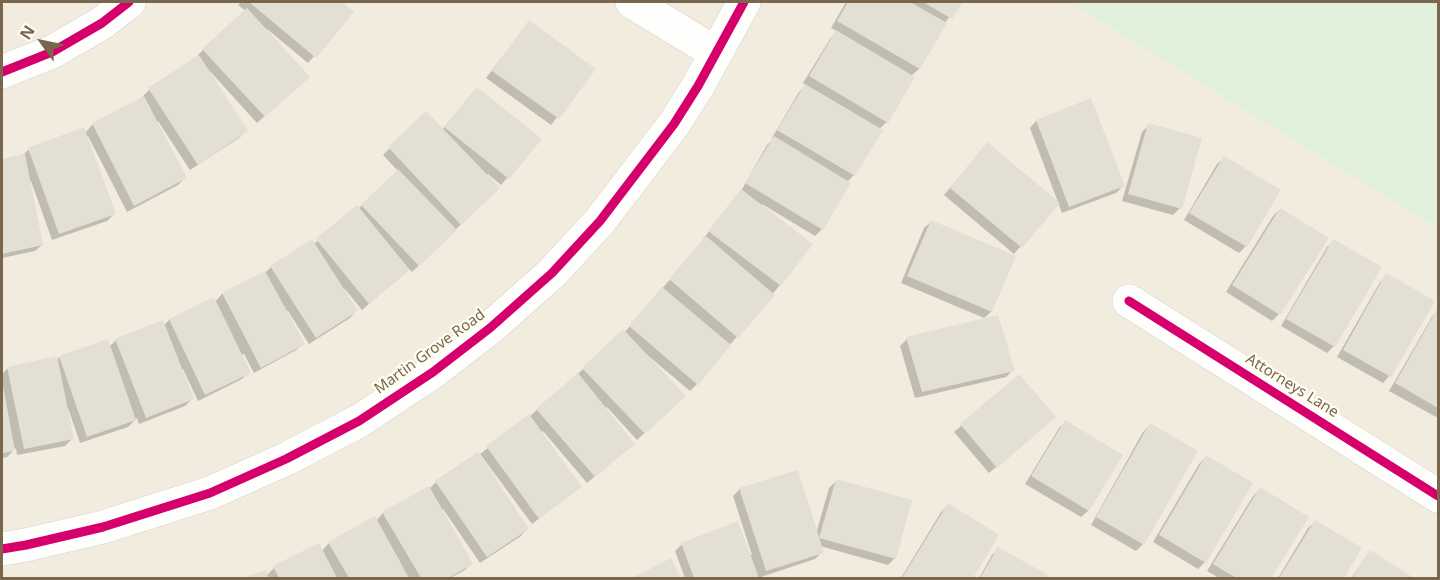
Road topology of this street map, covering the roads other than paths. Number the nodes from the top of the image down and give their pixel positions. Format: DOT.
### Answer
graph roads {
  1 [pos="129,2"];
  2 [pos="632,2"];
  3 [pos="744,2"];
  4 [pos="716,53"];
  5 [pos="2,72"];
  6 [pos="1129,301"];
  7 [pos="1438,496"];
  8 [pos="2,549"];
  1 -- 5 [label="street"];
  2 -- 4 [label="street"];
  3 -- 4 [label="street, Martin Grove Road"];
  4 -- 8 [label="street, Martin Grove Road"];
  6 -- 7 [label="street, Attorneys Lane"];
}
